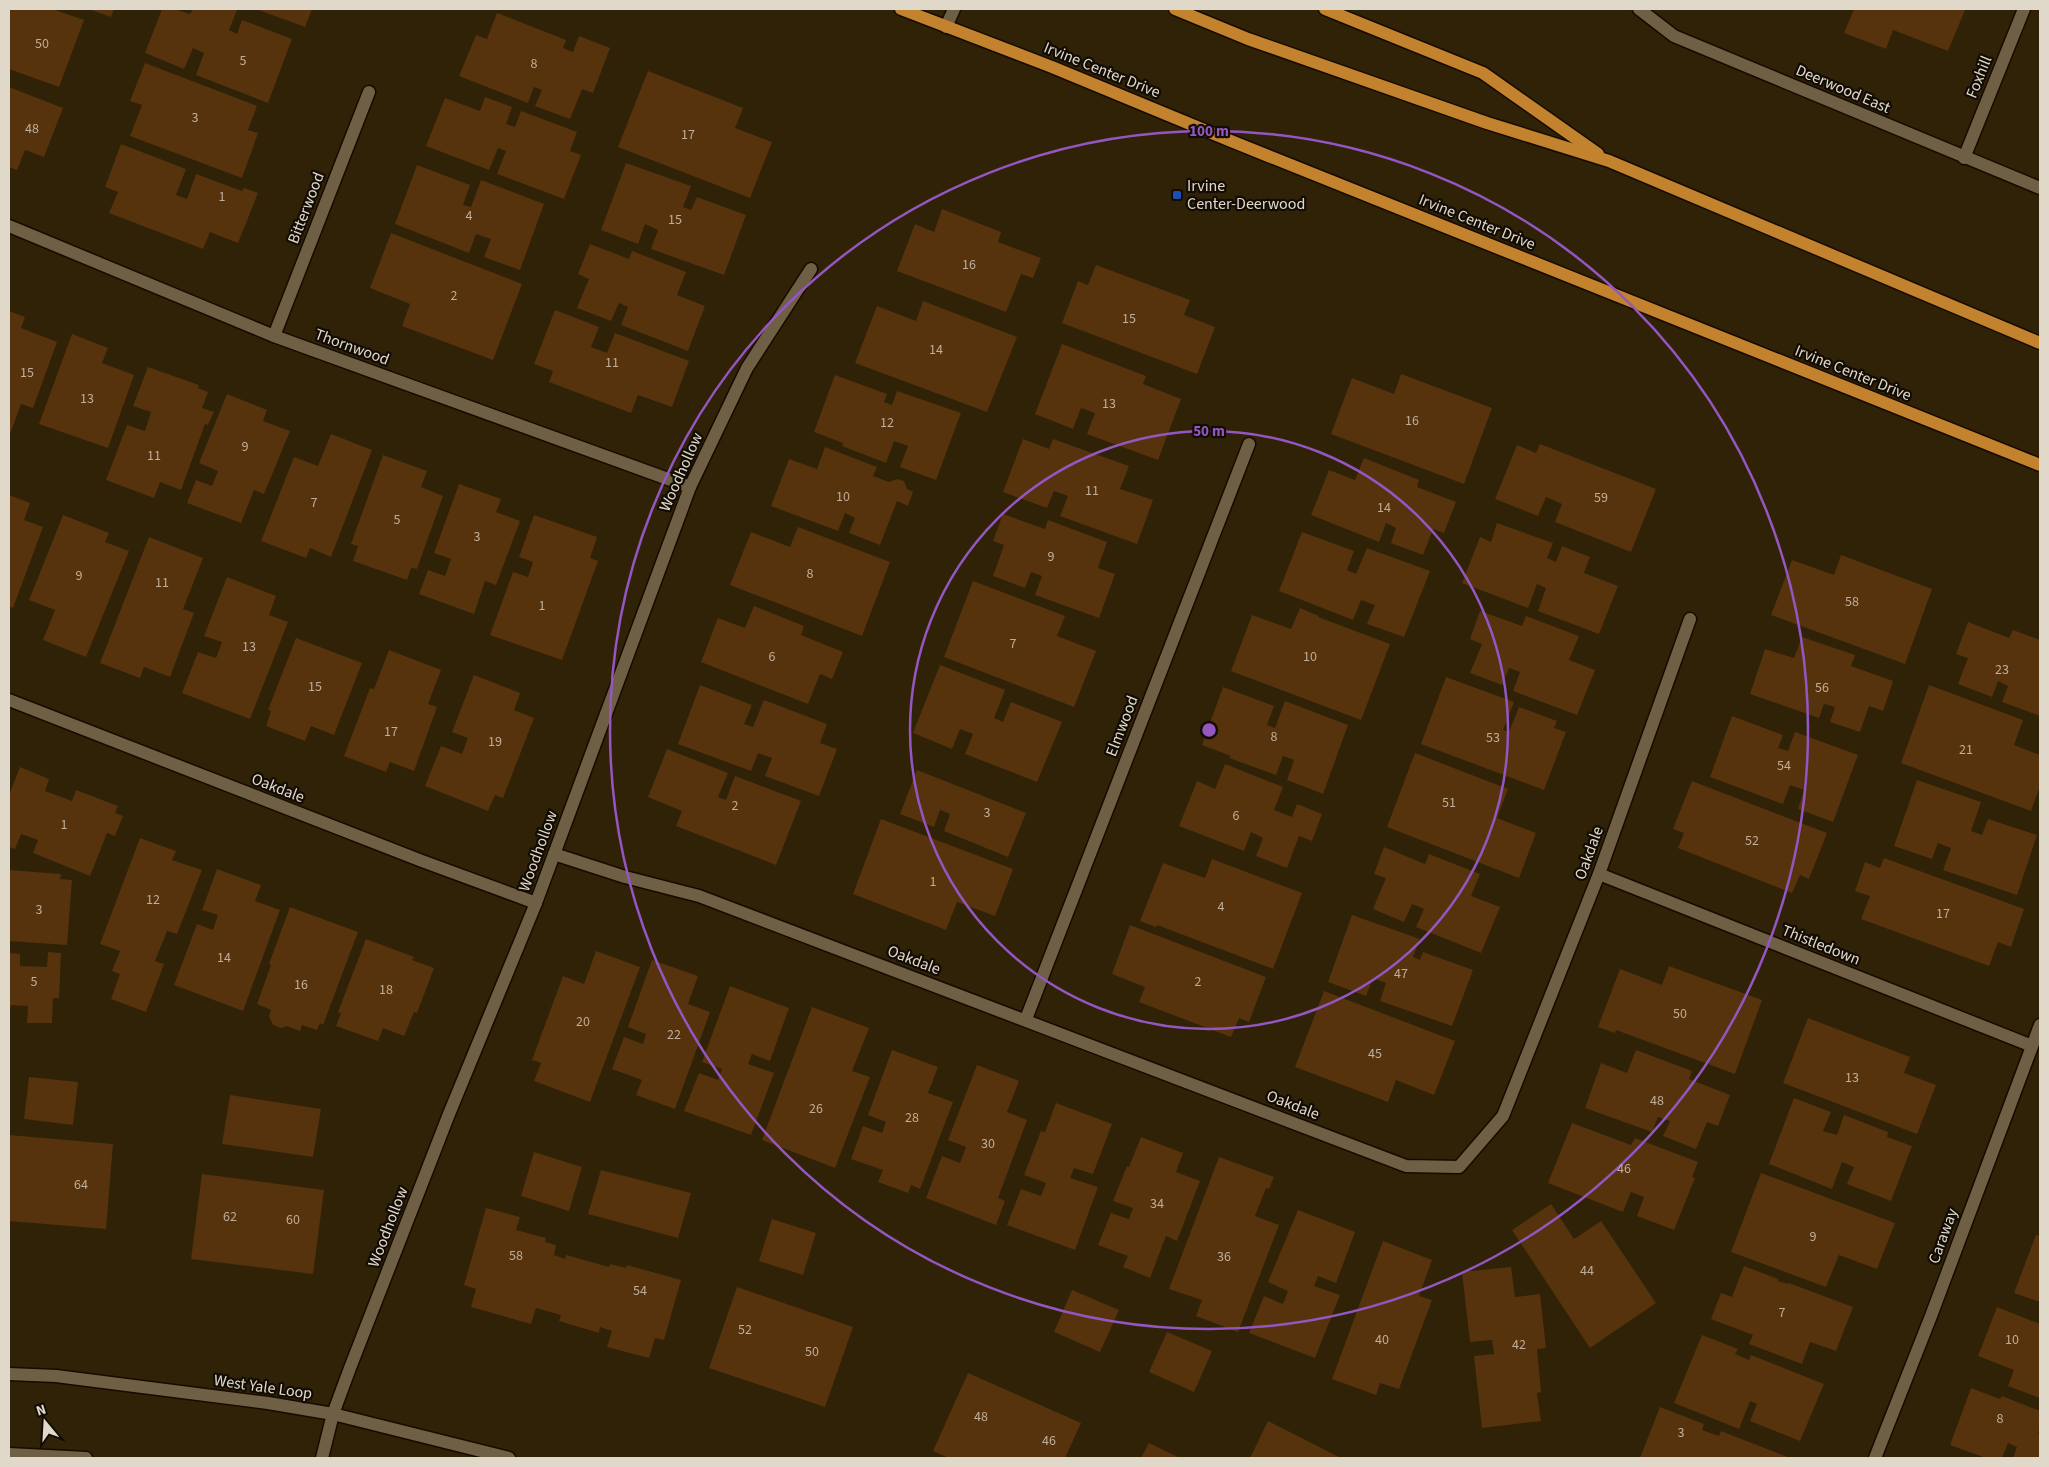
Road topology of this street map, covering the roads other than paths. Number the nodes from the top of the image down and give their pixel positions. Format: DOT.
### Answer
graph roads {
  1 [pos="901,9"];
  2 [pos="954,9"];
  3 [pos="1175,9"];
  4 [pos="1325,9"];
  5 [pos="1639,9"];
  6 [pos="2024,9"];
  7 [pos="946,27"];
  8 [pos="369,92"];
  9 [pos="1964,158"];
  10 [pos="1609,161"];
  11 [pos="2040,188"];
  12 [pos="9,226"];
  13 [pos="811,269"];
  14 [pos="274,336"];
  15 [pos="2040,343"];
  16 [pos="1249,444"];
  17 [pos="2040,465"];
  18 [pos="690,487"];
  19 [pos="1690,618"];
  20 [pos="9,700"];
  21 [pos="554,854"];
  22 [pos="1599,874"];
  23 [pos="536,903"];
  24 [pos="1026,1020"];
  25 [pos="2040,1025"];
  26 [pos="2032,1046"];
  27 [pos="9,1374"];
  28 [pos="333,1414"];
  29 [pos="9,1454"];
  30 [pos="86,1458"];
  31 [pos="322,1458"];
  32 [pos="509,1458"];
  33 [pos="1875,1458"];
  1 -- 7 [label="main road, Irvine Center Drive"];
  2 -- 7 [label="street"];
  3 -- 10 [label="main road"];
  4 -- 10 [label="main road"];
  5 -- 9 [label="street, Deerwood East"];
  6 -- 9 [label="street, Foxhill"];
  7 -- 17 [label="main road, Irvine Center Drive"];
  8 -- 14 [label="street, Bitterwood"];
  9 -- 11 [label="street, Deerwood East"];
  10 -- 15 [label="main road"];
  12 -- 14 [label="street, Thornwood"];
  13 -- 18 [label="street, Woodhollow"];
  14 -- 18 [label="street, Thornwood"];
  16 -- 24 [label="street, Elmwood"];
  18 -- 21 [label="street, Woodhollow"];
  19 -- 22 [label="street, Oakdale"];
  20 -- 23 [label="street, Oakdale"];
  21 -- 23 [label="street, Woodhollow"];
  21 -- 24 [label="street, Oakdale"];
  22 -- 24 [label="street, Oakdale"];
  22 -- 26 [label="street, Thistledown"];
  23 -- 28 [label="street, Woodhollow"];
  25 -- 26 [label="street, Caraway"];
  26 -- 33 [label="street, Caraway"];
  27 -- 28 [label="street, West Yale Loop"];
  28 -- 31 [label="street, Woodhollow"];
  28 -- 32 [label="street, West Yale Loop"];
  29 -- 30 [label="street"];
}
